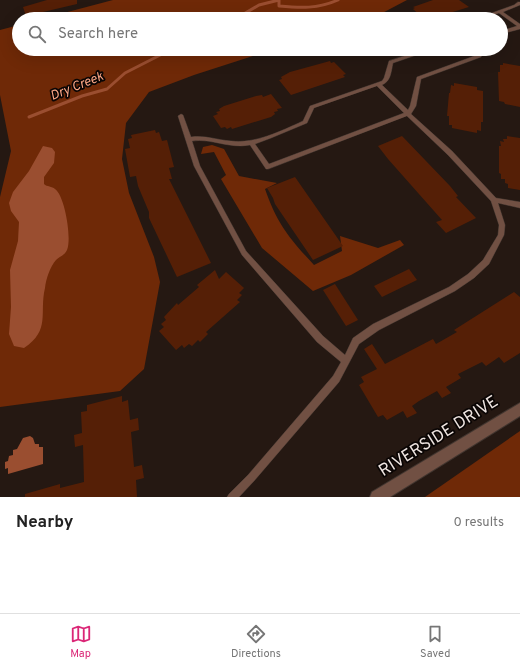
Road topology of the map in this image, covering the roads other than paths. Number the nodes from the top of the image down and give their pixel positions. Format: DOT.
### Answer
graph roads {
  1 [pos="520,4"];
  2 [pos="500,12"];
  3 [pos="508,18"];
  4 [pos="520,26"];
  5 [pos="508,30"];
  6 [pos="409,56"];
  7 [pos="479,56"];
  8 [pos="378,84"];
  9 [pos="408,114"];
  10 [pos="181,116"];
  11 [pos="188,139"];
  12 [pos="251,142"];
  13 [pos="494,200"];
  14 [pos="520,204"];
  15 [pos="346,361"];
  16 [pos="520,408"];
  17 [pos="232,497"];
  18 [pos="377,497"];
  1 -- 2 [label="lane"];
  3 -- 4 [label="lane"];
  4 -- 5 [label="lane"];
  6 -- 8 [label="lane"];
  7 -- 9 [label="lane"];
  8 -- 9 [label="lane"];
  8 -- 12 [label="lane"];
  9 -- 12 [label="lane"];
  9 -- 13 [label="lane"];
  10 -- 11 [label="lane"];
  11 -- 12 [label="lane"];
  11 -- 15 [label="lane"];
  13 -- 14 [label="lane"];
  13 -- 15 [label="lane"];
  15 -- 17 [label="lane"];
  16 -- 18 [label="street, RIVERSIDE DRIVE"];
}
